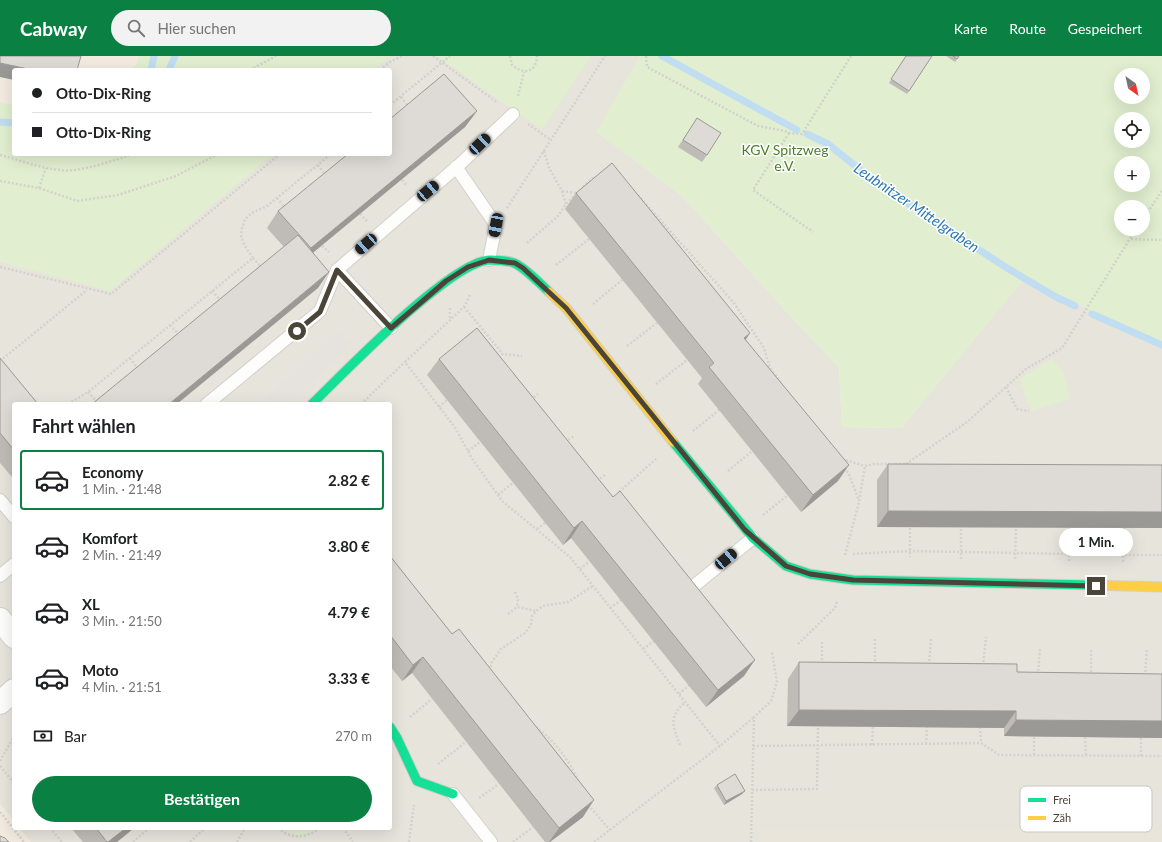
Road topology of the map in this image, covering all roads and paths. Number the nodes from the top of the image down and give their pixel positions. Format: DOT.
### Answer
graph roads {
  1 [pos="276,56"];
  2 [pos="402,56"];
  3 [pos="433,56"];
  4 [pos="450,56"];
  5 [pos="510,56"];
  6 [pos="537,56"];
  7 [pos="605,56"];
  8 [pos="646,56"];
  9 [pos="851,56"];
  10 [pos="442,63"];
  11 [pos="254,68"];
  12 [pos="382,68"];
  13 [pos="524,72"];
  14 [pos="401,97"];
  15 [pos="392,104"];
  16 [pos="411,109"];
  17 [pos="513,114"];
  18 [pos="789,133"];
  19 [pos="551,140"];
  20 [pos="544,151"];
  21 [pos="0,155"];
  22 [pos="127,156"];
  23 [pos="214,156"];
  24 [pos="278,156"];
  25 [pos="329,156"];
  26 [pos="318,165"];
  27 [pos="456,167"];
  28 [pos="46,168"];
  29 [pos="601,175"];
  30 [pos="327,178"];
  31 [pos="0,182"];
  32 [pos="39,188"];
  33 [pos="562,191"];
  34 [pos="1162,191"];
  35 [pos="576,194"];
  36 [pos="636,194"];
  37 [pos="277,198"];
  38 [pos="566,204"];
  39 [pos="1150,209"];
  40 [pos="288,211"];
  41 [pos="496,225"];
  42 [pos="813,232"];
  43 [pos="673,234"];
  44 [pos="1132,236"];
  45 [pos="667,238"];
  46 [pos="589,239"];
  47 [pos="1130,239"];
  48 [pos="1162,240"];
  49 [pos="253,258"];
  50 [pos="489,260"];
  51 [pos="506,262"];
  52 [pos="0,267"];
  53 [pos="337,270"];
  54 [pos="264,271"];
  55 [pos="537,280"];
  56 [pos="622,280"];
  57 [pos="87,289"];
  58 [pos="212,291"];
  59 [pos="223,304"];
  60 [pos="742,315"];
  61 [pos="574,318"];
  62 [pos="737,318"];
  63 [pos="657,323"];
  64 [pos="170,325"];
  65 [pos="391,328"];
  66 [pos="181,338"];
  67 [pos="503,354"];
  68 [pos="522,356"];
  69 [pos="130,358"];
  70 [pos="496,358"];
  71 [pos="687,360"];
  72 [pos="0,361"];
  73 [pos="608,361"];
  74 [pos="405,362"];
  75 [pos="4,366"];
  76 [pos="770,368"];
  77 [pos="140,371"];
  78 [pos="765,372"];
  79 [pos="784,386"];
  80 [pos="1006,387"];
  81 [pos="88,392"];
  82 [pos="538,394"];
  83 [pos="638,398"];
  84 [pos="447,400"];
  85 [pos="71,402"];
  86 [pos="97,402"];
  87 [pos="209,402"];
  88 [pos="314,402"];
  89 [pos="363,402"];
  90 [pos="528,402"];
  91 [pos="439,407"];
  92 [pos="719,410"];
  93 [pos="1029,412"];
  94 [pos="574,436"];
  95 [pos="480,442"];
  96 [pos="562,443"];
  97 [pos="675,444"];
  98 [pos="468,451"];
  99 [pos="752,451"];
  100 [pos="840,458"];
  101 [pos="841,464"];
  102 [pos="906,464"];
  103 [pos="913,464"];
  104 [pos="865,466"];
  105 [pos="906,470"];
  106 [pos="605,475"];
  107 [pos="513,483"];
  108 [pos="594,483"];
  109 [pos="710,487"];
  110 [pos="619,492"];
  111 [pos="498,495"];
  112 [pos="788,495"];
  113 [pos="0,500"];
  114 [pos="859,502"];
  115 [pos="12,515"];
  116 [pos="546,523"];
  117 [pos="910,528"];
  118 [pos="961,528"];
  119 [pos="1016,528"];
  120 [pos="1069,528"];
  121 [pos="1124,528"];
  122 [pos="536,530"];
  123 [pos="749,534"];
  124 [pos="910,551"];
  125 [pos="961,552"];
  126 [pos="1016,553"];
  127 [pos="1069,553"];
  128 [pos="1162,554"];
  129 [pos="845,555"];
  130 [pos="1123,555"];
  131 [pos="590,561"];
  132 [pos="12,566"];
  133 [pos="580,569"];
  134 [pos="0,576"];
  135 [pos="839,578"];
  136 [pos="910,581"];
  137 [pos="961,582"];
  138 [pos="1014,584"];
  139 [pos="695,585"];
  140 [pos="593,586"];
  141 [pos="1123,586"];
  142 [pos="1162,587"];
  143 [pos="515,592"];
  144 [pos="621,600"];
  145 [pos="517,607"];
  146 [pos="610,608"];
  147 [pos="536,611"];
  148 [pos="508,614"];
  149 [pos="0,619"];
  150 [pos="12,634"];
  151 [pos="986,637"];
  152 [pos="931,638"];
  153 [pos="875,639"];
  154 [pos="654,641"];
  155 [pos="822,642"];
  156 [pos="798,644"];
  157 [pos="1040,648"];
  158 [pos="1091,648"];
  159 [pos="643,649"];
  160 [pos="1147,649"];
  161 [pos="772,652"];
  162 [pos="875,666"];
  163 [pos="929,666"];
  164 [pos="822,672"];
  165 [pos="982,673"];
  166 [pos="490,674"];
  167 [pos="1038,682"];
  168 [pos="1091,682"];
  169 [pos="1144,683"];
  170 [pos="689,685"];
  171 [pos="12,692"];
  172 [pos="679,694"];
  173 [pos="685,702"];
  174 [pos="0,703"];
  175 [pos="754,717"];
  176 [pos="532,723"];
  177 [pos="818,726"];
  178 [pos="873,726"];
  179 [pos="927,727"];
  180 [pos="980,727"];
  181 [pos="392,730"];
  182 [pos="1034,737"];
  183 [pos="1085,737"];
  184 [pos="1141,737"];
  185 [pos="12,740"];
  186 [pos="466,742"];
  187 [pos="554,742"];
  188 [pos="981,743"];
  189 [pos="926,744"];
  190 [pos="680,745"];
  191 [pos="817,745"];
  192 [pos="872,745"];
  193 [pos="547,746"];
  194 [pos="720,746"];
  195 [pos="753,746"];
  196 [pos="1034,755"];
  197 [pos="1086,756"];
  198 [pos="1141,756"];
  199 [pos="1162,756"];
  200 [pos="0,761"];
  201 [pos="0,766"];
  202 [pos="12,781"];
  203 [pos="417,781"];
  204 [pos="578,781"];
  205 [pos="499,784"];
  206 [pos="752,790"];
  207 [pos="453,794"];
  208 [pos="585,801"];
  209 [pos="464,808"];
  210 [pos="0,812"];
  211 [pos="12,827"];
  212 [pos="533,827"];
  213 [pos="14,830"];
  214 [pos="52,830"];
  215 [pos="147,830"];
  216 [pos="203,830"];
  217 [pos="244,830"];
  218 [pos="281,830"];
  219 [pos="317,830"];
  220 [pos="344,830"];
  221 [pos="610,830"];
  222 [pos="410,832"];
  223 [pos="24,842"];
  224 [pos="62,842"];
  225 [pos="133,842"];
  226 [pos="190,842"];
  227 [pos="237,842"];
  228 [pos="353,842"];
  229 [pos="410,842"];
  230 [pos="491,842"];
  231 [pos="513,842"];
  232 [pos="594,842"];
  233 [pos="751,842"];
  1 -- 11 [label="path"];
  2 -- 12 [label="path"];
  3 -- 10 [label="path"];
  4 -- 10 [label="path"];
  5 -- 13 [label="path"];
  6 -- 13 [label="path"];
  7 -- 19 [label="path"];
  8 -- 18 [label="path"];
  9 -- 18 [label="path"];
  10 -- 14 [label="path"];
  10 -- 17 [label="path"];
  13 -- 17 [label="path"];
  14 -- 15 [label="path"];
  14 -- 16 [label="path"];
  17 -- 19 [label="path"];
  17 -- 27 [label="lane"];
  18 -- 42 [label="path"];
  19 -- 20 [label="path"];
  20 -- 33 [label="path"];
  20 -- 41 [label="path"];
  21 -- 28 [label="path"];
  22 -- 28 [label="path"];
  23 -- 32 [label="path"];
  24 -- 57 [label="path"];
  25 -- 26 [label="path"];
  26 -- 30 [label="path"];
  26 -- 37 [label="path"];
  27 -- 41 [label="lane"];
  27 -- 53 [label="lane"];
  28 -- 32 [label="path"];
  29 -- 35 [label="path"];
  31 -- 32 [label="path"];
  33 -- 35 [label="path"];
  33 -- 38 [label="path"];
  34 -- 39 [label="path"];
  35 -- 38 [label="path"];
  36 -- 43 [label="path"];
  37 -- 40 [label="path"];
  37 -- 49 [label="path"];
  38 -- 51 [label="path"];
  41 -- 50 [label="lane"];
  43 -- 45 [label="path"];
  43 -- 60 [label="path"];
  44 -- 47 [label="path"];
  46 -- 55 [label="path"];
  47 -- 48 [label="path"];
  47 -- 80 [label="path"];
  49 -- 54 [label="path"];
  49 -- 58 [label="path"];
  50 -- 51 [label="street"];
  50 -- 65 [label="street"];
  51 -- 55 [label="street"];
  52 -- 57 [label="path"];
  53 -- 65 [label="lane"];
  53 -- 87 [label="lane"];
  55 -- 61 [label="street"];
  56 -- 61 [label="path"];
  57 -- 72 [label="path"];
  58 -- 59 [label="path"];
  58 -- 64 [label="path"];
  60 -- 62 [label="path"];
  60 -- 76 [label="path"];
  61 -- 73 [label="street"];
  63 -- 73 [label="path"];
  64 -- 66 [label="path"];
  64 -- 69 [label="path"];
  65 -- 88 [label="street"];
  67 -- 68 [label="path"];
  67 -- 70 [label="path"];
  67 -- 74 [label="path"];
  69 -- 77 [label="path"];
  69 -- 81 [label="path"];
  71 -- 83 [label="path"];
  72 -- 75 [label="path"];
  73 -- 83 [label="street"];
  74 -- 89 [label="path"];
  74 -- 91 [label="path"];
  76 -- 78 [label="path"];
  76 -- 79 [label="path"];
  80 -- 93 [label="path"];
  80 -- 102 [label="path"];
  81 -- 85 [label="path"];
  81 -- 86 [label="path"];
  82 -- 90 [label="path"];
  83 -- 97 [label="street"];
  84 -- 91 [label="path"];
  91 -- 98 [label="path"];
  92 -- 97 [label="path"];
  94 -- 96 [label="path"];
  95 -- 98 [label="path"];
  97 -- 109 [label="street"];
  97 -- 110 [label="path"];
  98 -- 111 [label="path"];
  99 -- 109 [label="path"];
  100 -- 104 [label="path"];
  101 -- 114 [label="path"];
  102 -- 103 [label="path"];
  102 -- 104 [label="path"];
  102 -- 105 [label="path"];
  104 -- 114 [label="path"];
  106 -- 108 [label="path"];
  107 -- 111 [label="path"];
  109 -- 123 [label="street"];
  111 -- 122 [label="path"];
  112 -- 123 [label="path"];
  113 -- 115 [label="lane"];
  114 -- 129 [label="path"];
  116 -- 122 [label="path"];
  117 -- 124 [label="path"];
  118 -- 125 [label="path"];
  119 -- 126 [label="path"];
  120 -- 127 [label="path"];
  121 -- 130 [label="path"];
  122 -- 133 [label="path"];
  123 -- 135 [label="street"];
  123 -- 139 [label="lane"];
  124 -- 125 [label="path"];
  124 -- 129 [label="path"];
  124 -- 136 [label="path"];
  125 -- 126 [label="path"];
  125 -- 137 [label="path"];
  126 -- 127 [label="path"];
  126 -- 138 [label="path"];
  127 -- 130 [label="path"];
  128 -- 130 [label="path"];
  129 -- 135 [label="path"];
  130 -- 141 [label="path"];
  131 -- 133 [label="path"];
  132 -- 134 [label="lane"];
  133 -- 140 [label="path"];
  135 -- 136 [label="street"];
  135 -- 156 [label="path"];
  136 -- 137 [label="street"];
  137 -- 138 [label="street"];
  138 -- 141 [label="street"];
  140 -- 146 [label="path"];
  140 -- 147 [label="path"];
  141 -- 142 [label="street"];
  143 -- 145 [label="path"];
  144 -- 146 [label="path"];
  145 -- 147 [label="path"];
  145 -- 148 [label="path"];
  146 -- 159 [label="path"];
  147 -- 166 [label="path"];
  149 -- 150 [label="street"];
  151 -- 165 [label="path"];
  152 -- 163 [label="path"];
  153 -- 162 [label="path"];
  154 -- 159 [label="path"];
  155 -- 164 [label="path"];
  157 -- 167 [label="path"];
  158 -- 168 [label="path"];
  159 -- 172 [label="path"];
  160 -- 169 [label="path"];
  161 -- 175 [label="path"];
  170 -- 172 [label="path"];
  171 -- 174 [label="street"];
  172 -- 173 [label="path"];
  173 -- 190 [label="path"];
  173 -- 194 [label="path"];
  175 -- 194 [label="path"];
  175 -- 195 [label="path"];
  176 -- 187 [label="path"];
  177 -- 191 [label="path"];
  178 -- 192 [label="path"];
  179 -- 189 [label="path"];
  180 -- 188 [label="path"];
  181 -- 203 [label="street"];
  182 -- 196 [label="path"];
  183 -- 197 [label="path"];
  184 -- 198 [label="path"];
  185 -- 200 [label="path"];
  186 -- 203 [label="path"];
  187 -- 193 [label="path"];
  187 -- 204 [label="path"];
  188 -- 189 [label="path"];
  188 -- 196 [label="path"];
  189 -- 192 [label="path"];
  191 -- 192 [label="path"];
  191 -- 195 [label="path"];
  191 -- 206 [label="path"];
  194 -- 221 [label="path"];
  195 -- 206 [label="path"];
  196 -- 197 [label="path"];
  197 -- 198 [label="path"];
  198 -- 199 [label="path"];
  201 -- 202 [label="path"];
  203 -- 207 [label="street"];
  205 -- 209 [label="path"];
  206 -- 233 [label="path"];
  207 -- 209 [label="lane"];
  208 -- 221 [label="path"];
  209 -- 230 [label="lane"];
  210 -- 211 [label="path"];
  212 -- 231 [label="path"];
  213 -- 223 [label="path"];
  214 -- 224 [label="path"];
  215 -- 225 [label="path"];
  216 -- 226 [label="path"];
  217 -- 227 [label="path"];
  218 -- 219 [label="path"];
  220 -- 228 [label="path"];
  221 -- 232 [label="path"];
  222 -- 229 [label="path"];
}
